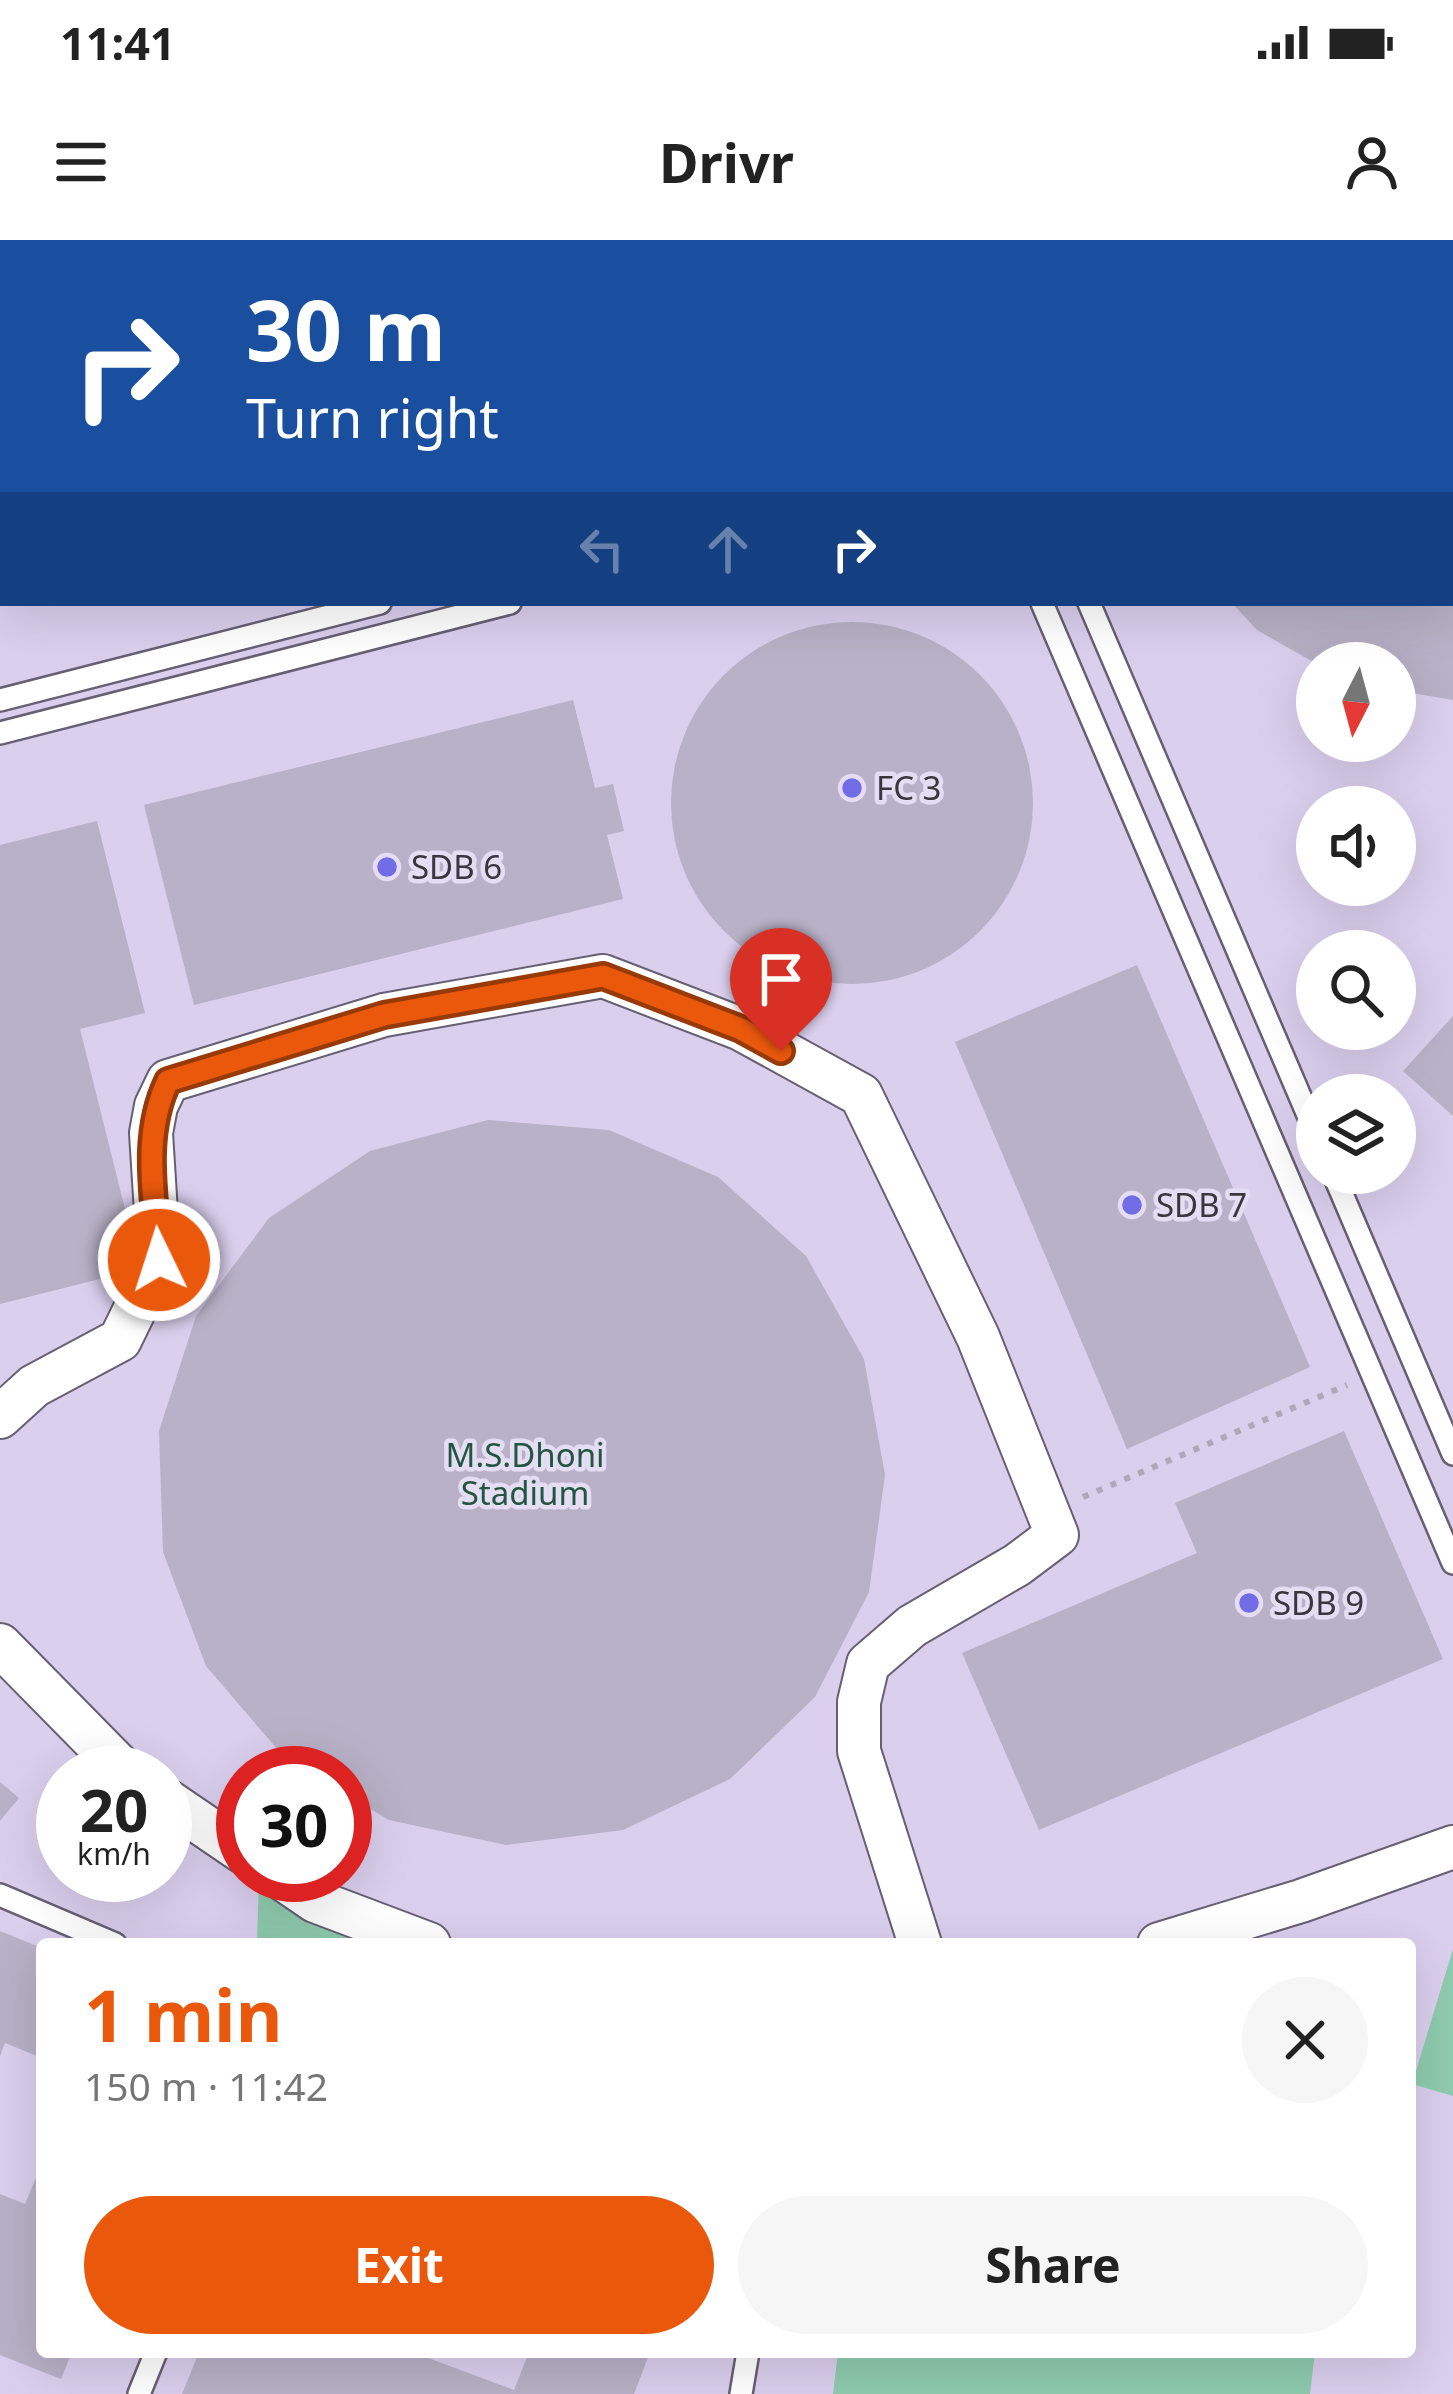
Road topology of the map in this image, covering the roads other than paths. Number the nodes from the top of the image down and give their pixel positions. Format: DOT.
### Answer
graph roads {
  1 [pos="368,606"];
  2 [pos="498,606"];
  3 [pos="1043,606"];
  4 [pos="1090,606"];
  5 [pos="0,700"];
  6 [pos="0,733"];
  7 [pos="1296,1087"];
  8 [pos="1342,1194"];
  9 [pos="0,1417"];
  10 [pos="1453,1454"];
  11 [pos="1453,1563"];
  12 [pos="0,1645"];
  13 [pos="99,1746"];
  14 [pos="1453,1847"];
  15 [pos="0,1895"];
  16 [pos="318,1902"];
  17 [pos="101,1938"];
  18 [pos="413,1938"];
  19 [pos="918,1938"];
  20 [pos="1179,1938"];
  21 [pos="154,2358"];
  22 [pos="747,2358"];
  23 [pos="140,2394"];
  24 [pos="741,2394"];
  1 -- 5 [label="lane"];
  2 -- 6 [label="lane"];
  3 -- 11 [label="lane"];
  4 -- 7 [label="lane"];
  8 -- 10 [label="lane"];
  9 -- 19 [label="street"];
  12 -- 13 [label="street"];
  14 -- 20 [label="street"];
  15 -- 17 [label="lane"];
  16 -- 18 [label="street"];
  21 -- 23 [label="lane"];
  22 -- 24 [label="lane"];
}
